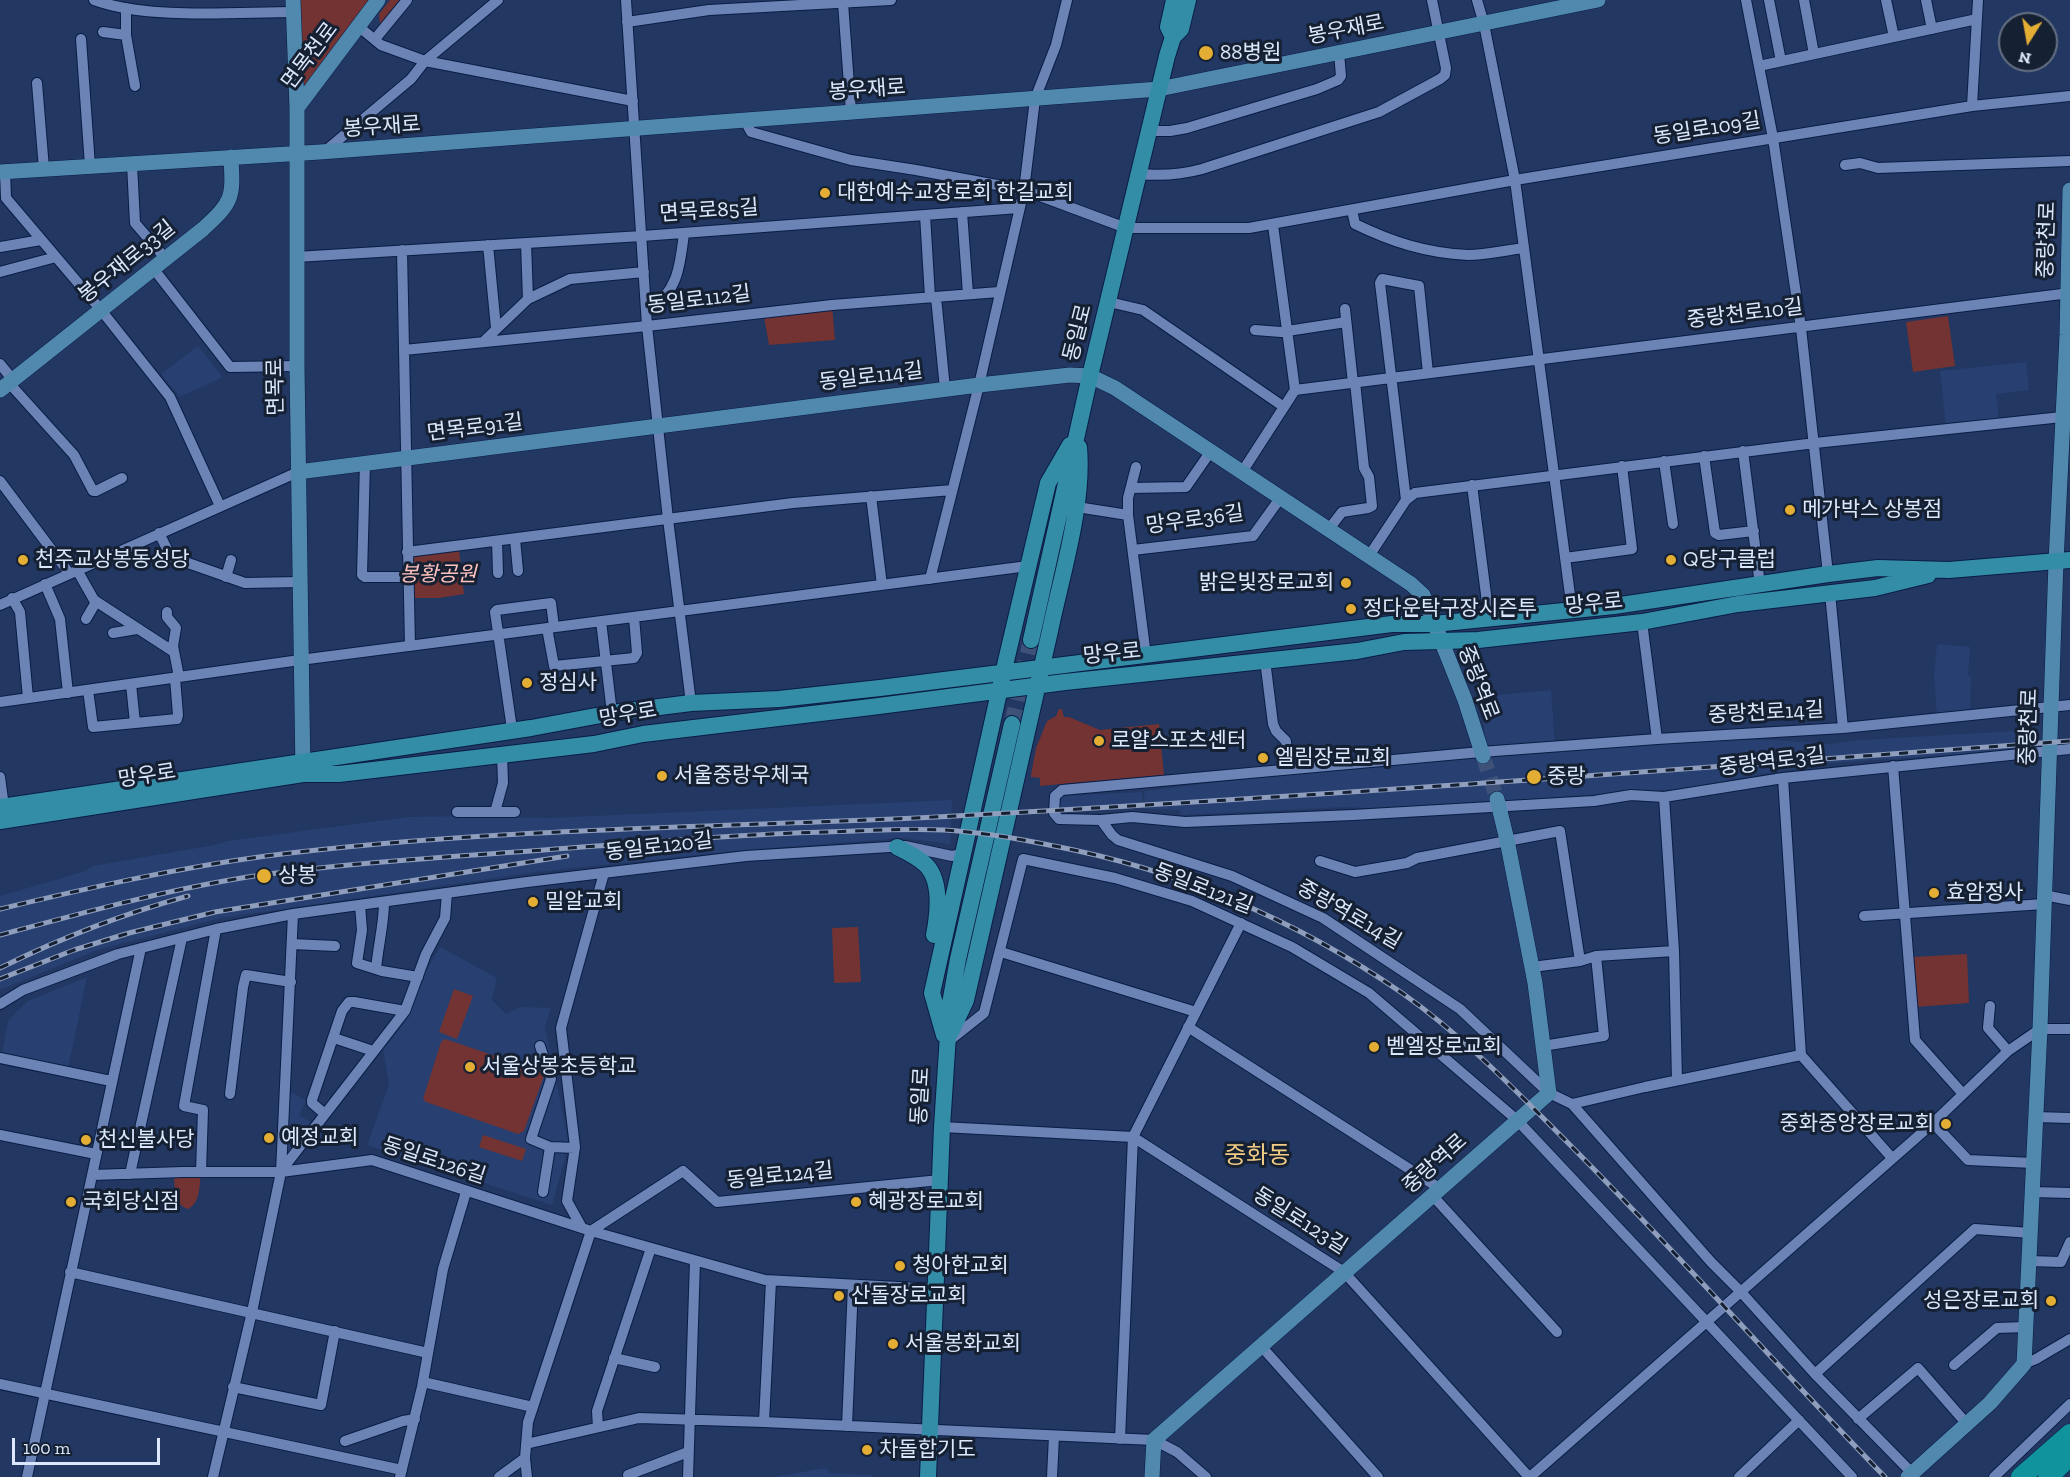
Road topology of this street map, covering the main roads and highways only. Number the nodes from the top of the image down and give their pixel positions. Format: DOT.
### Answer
graph roads {
  1 [pos="1174,0"];
  2 [pos="1188,0"];
  3 [pos="1173,37"];
  4 [pos="1078,431"];
  5 [pos="2063,561"];
  6 [pos="1949,570"];
  7 [pos="1011,640"];
  8 [pos="1039,642"];
  9 [pos="1042,669"];
  10 [pos="1003,673"];
  11 [pos="1038,686"];
  12 [pos="999,691"];
  13 [pos="993,722"];
  14 [pos="1020,726"];
  15 [pos="303,768"];
  16 [pos="1,812"];
  17 [pos="897,846"];
  18 [pos="932,993"];
  19 [pos="946,1043"];
  20 [pos="2070,1434"];
  21 [pos="2070,1456"];
  22 [pos="928,1477"];
  23 [pos="2021,1477"];
  24 [pos="2048,1477"];
  1 -- 3 [label="main road, 동일로"];
  2 -- 3 [label="main road, 동일로"];
  3 -- 4 [label="main road, 동일로"];
  4 -- 7 [label="main road"];
  4 -- 8 [label="main road, 동일로"];
  4 -- 8 [label="main road"];
  5 -- 6 [label="main road, 망우로"];
  6 -- 9 [label="main road, 망우로"];
  6 -- 11 [label="main road, 망우로"];
  7 -- 8 [label="main road"];
  7 -- 10 [label="main road"];
  8 -- 9 [label="main road"];
  9 -- 10 [label="main road, 망우로"];
  9 -- 11 [label="main road"];
  10 -- 12 [label="main road"];
  10 -- 15 [label="main road, 망우로"];
  11 -- 12 [label="main road, 망우로"];
  11 -- 14 [label="main road"];
  12 -- 13 [label="main road"];
  12 -- 15 [label="main road, 망우로"];
  13 -- 14 [label="main road"];
  13 -- 18 [label="main road"];
  14 -- 19 [label="main road"];
  15 -- 16 [label="main road, 망우로"];
  17 -- 18 [label="main road"];
  18 -- 19 [label="main road"];
  19 -- 22 [label="main road, 동일로"];
  20 -- 23 [label="highway"];
  21 -- 24 [label="highway"];
}
